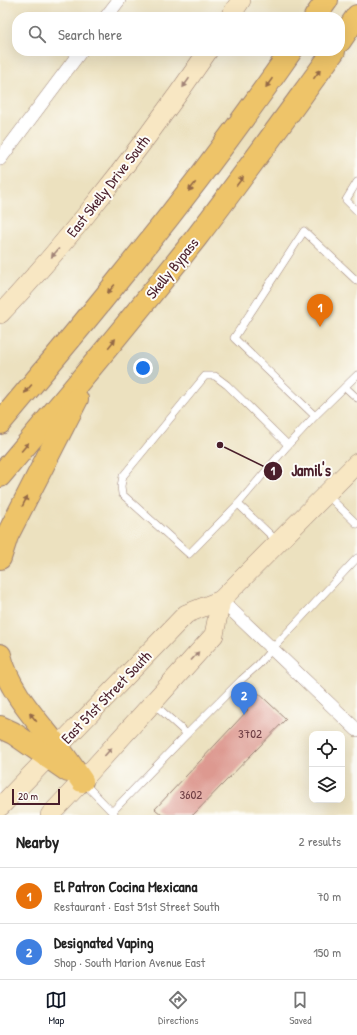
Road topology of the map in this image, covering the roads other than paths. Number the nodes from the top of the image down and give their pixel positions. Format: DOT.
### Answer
graph roads {
  1 [pos="119,0"];
  2 [pos="240,0"];
  3 [pos="327,0"];
  4 [pos="110,12"];
  5 [pos="233,12"];
  6 [pos="319,12"];
  7 [pos="357,16"];
  8 [pos="345,34"];
  9 [pos="77,56"];
  10 [pos="204,56"];
  11 [pos="288,56"];
  12 [pos="330,56"];
  13 [pos="0,159"];
  14 [pos="357,182"];
  15 [pos="357,211"];
  16 [pos="357,281"];
  17 [pos="0,314"];
  18 [pos="94,364"];
  19 [pos="357,375"];
  20 [pos="345,387"];
  21 [pos="357,398"];
  22 [pos="315,416"];
  23 [pos="0,423"];
  24 [pos="288,445"];
  25 [pos="357,463"];
  26 [pos="0,476"];
  27 [pos="326,494"];
  28 [pos="238,504"];
  29 [pos="357,524"];
  30 [pos="278,542"];
  31 [pos="0,558"];
  32 [pos="357,558"];
  33 [pos="221,600"];
  34 [pos="272,649"];
  35 [pos="0,655"];
  36 [pos="153,703"];
  37 [pos="0,727"];
  38 [pos="357,730"];
  39 [pos="186,734"];
  40 [pos="53,752"];
  41 [pos="82,781"];
  42 [pos="0,807"];
  43 [pos="114,814"];
  44 [pos="50,815"];
  1 -- 4 [label="street"];
  2 -- 5 [label="main road"];
  3 -- 6 [label="highway"];
  7 -- 8 [label="highway"];
  9 -- 13 [label="street"];
  10 -- 17 [label="main road, East Skelly Drive South, one-way"];
  11 -- 23 [label="highway, one-way"];
  18 -- 12 [label="highway, Skelly Bypass, one-way"];
  14 -- 15 [label="lane"];
  16 -- 22 [label="lane"];
  26 -- 18 [label="highway, Skelly Bypass, one-way"];
  31 -- 18 [label="highway, one-way"];
  19 -- 20 [label="lane"];
  20 -- 21 [label="lane"];
  20 -- 22 [label="lane"];
  22 -- 24 [label="lane"];
  24 -- 28 [label="lane"];
  24 -- 28 [label="lane"];
  25 -- 27 [label="main road, East 51st Street South"];
  27 -- 29 [label="lane"];
  27 -- 30 [label="main road, East 51st Street South"];
  28 -- 30 [label="lane"];
  30 -- 33 [label="main road, East 51st Street South"];
  32 -- 34 [label="lane"];
  33 -- 34 [label="street"];
  36 -- 33 [label="main road, one-way"];
  33 -- 40 [label="main road, East 51st Street South"];
  34 -- 38 [label="street"];
  34 -- 39 [label="lane"];
  40 -- 35 [label="highway, one-way"];
  36 -- 39 [label="lane"];
  41 -- 36 [label="main road, one-way"];
  37 -- 40 [label="highway"];
  39 -- 43 [label="lane"];
  40 -- 41 [label="highway"];
  40 -- 42 [label="main road, East 51st Street South"];
  41 -- 43 [label="lane"];
  41 -- 44 [label="main road"];
}
